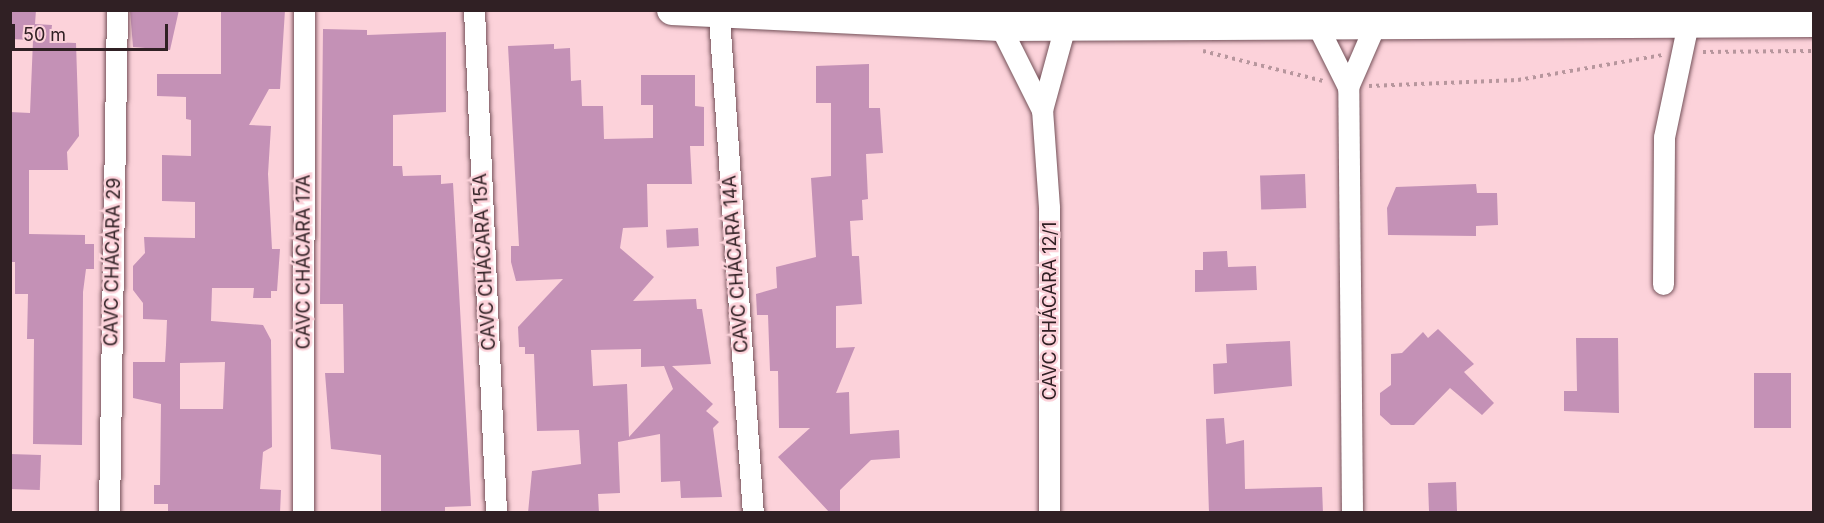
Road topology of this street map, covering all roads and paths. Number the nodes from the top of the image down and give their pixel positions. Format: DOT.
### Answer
graph roads {
  1 [pos="117,10"];
  2 [pos="304,10"];
  3 [pos="474,10"];
  4 [pos="672,10"];
  5 [pos="719,16"];
  6 [pos="1814,22"];
  7 [pos="1688,23"];
  8 [pos="1317,25"];
  9 [pos="1375,25"];
  10 [pos="1000,26"];
  11 [pos="1065,26"];
  12 [pos="1190,48"];
  13 [pos="1814,51"];
  14 [pos="1682,52"];
  15 [pos="1348,87"];
  16 [pos="1042,110"];
  17 [pos="1663,284"];
  18 [pos="109,513"];
  19 [pos="303,513"];
  20 [pos="496,513"];
  21 [pos="753,513"];
  22 [pos="1049,513"];
  23 [pos="1352,513"];
  1 -- 18 [label="street, CAVC CHÁCARA 29"];
  2 -- 19 [label="street, CAVC CHÁCARA 17A"];
  3 -- 20 [label="street, CAVC CHÁCARA 15A"];
  4 -- 5 [label="street"];
  5 -- 10 [label="street"];
  5 -- 21 [label="street, CAVC CHÁCARA 14A"];
  6 -- 7 [label="street"];
  7 -- 9 [label="street"];
  7 -- 14 [label="street"];
  8 -- 9 [label="street"];
  8 -- 11 [label="street"];
  8 -- 15 [label="street"];
  9 -- 15 [label="street"];
  10 -- 11 [label="street"];
  10 -- 16 [label="street, CAVC CHÁCARA 12/1"];
  11 -- 16 [label="street, CAVC CHÁCARA 12/1"];
  12 -- 15 [label="path"];
  13 -- 14 [label="path"];
  14 -- 15 [label="path"];
  14 -- 17 [label="street"];
  15 -- 23 [label="street"];
  16 -- 22 [label="street, CAVC CHÁCARA 12/1"];
}
